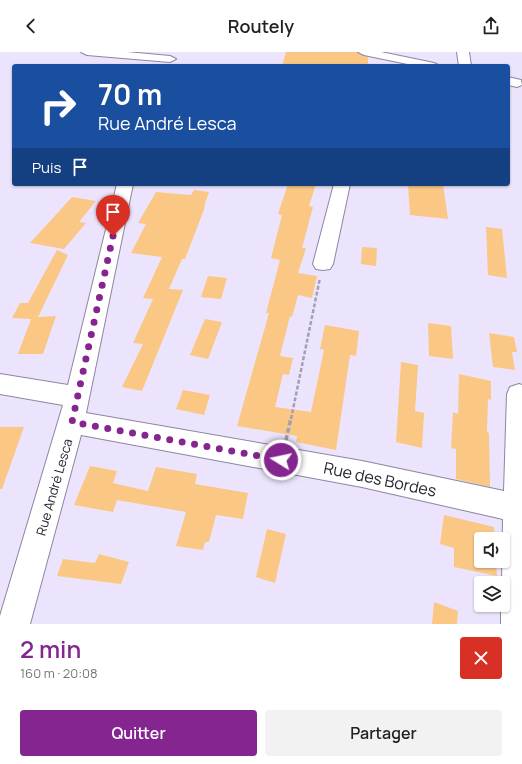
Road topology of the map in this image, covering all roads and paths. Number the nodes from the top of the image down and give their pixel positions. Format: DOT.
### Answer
graph roads {
  1 [pos="87,52"];
  2 [pos="364,52"];
  3 [pos="463,52"];
  4 [pos="170,59"];
  5 [pos="385,62"];
  6 [pos="410,64"];
  7 [pos="465,64"];
  8 [pos="125,186"];
  9 [pos="342,186"];
  10 [pos="323,264"];
  11 [pos="0,384"];
  12 [pos="519,394"];
  13 [pos="75,410"];
  14 [pos="281,460"];
  15 [pos="520,509"];
  16 [pos="14,624"];
  17 [pos="517,624"];
  1 -- 4 [label="street"];
  2 -- 5 [label="street"];
  3 -- 7 [label="street"];
  5 -- 6 [label="street"];
  8 -- 13 [label="street, Rue André Lesca"];
  9 -- 10 [label="street"];
  10 -- 14 [label="path"];
  11 -- 13 [label="street, Rue des Bordes"];
  12 -- 15 [label="street"];
  13 -- 14 [label="street, Rue des Bordes"];
  13 -- 16 [label="street, Rue André Lesca"];
  14 -- 15 [label="street, Rue des Bordes"];
  15 -- 17 [label="street"];
}
